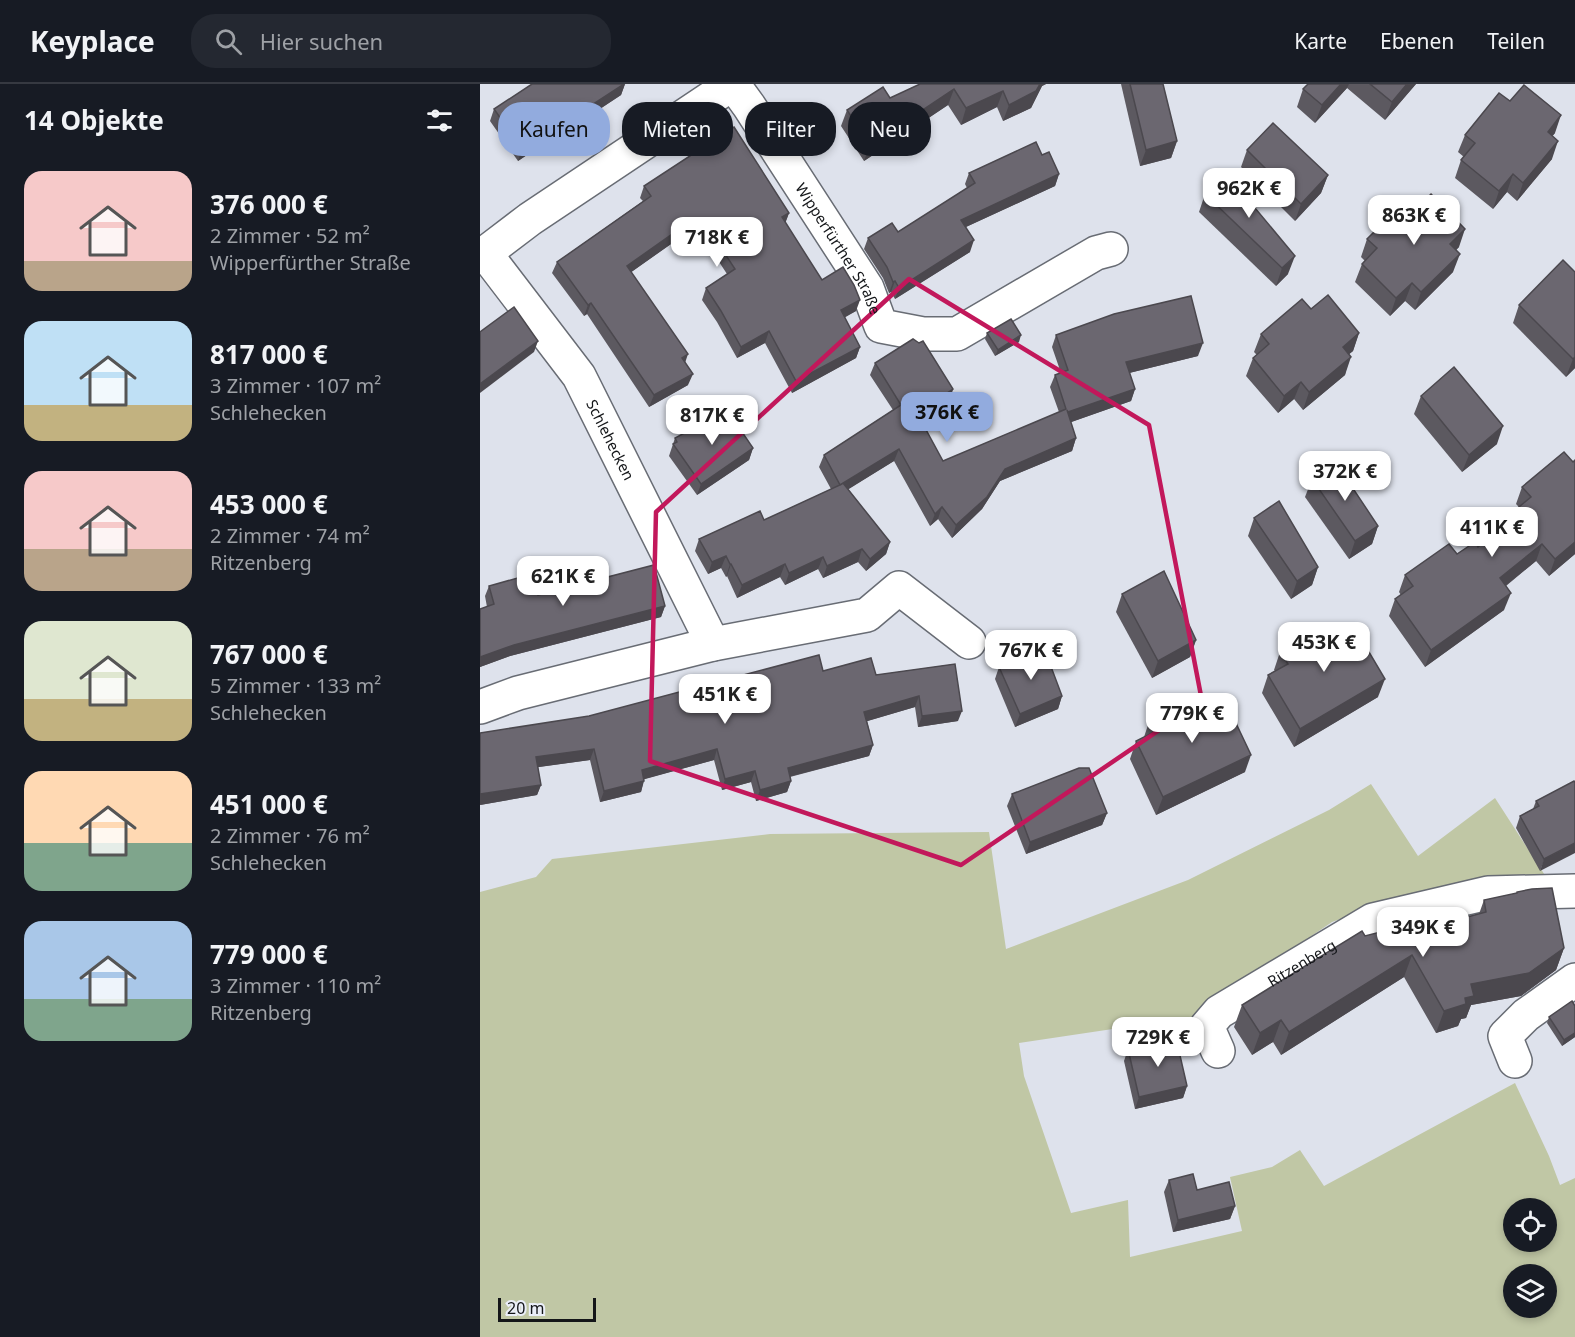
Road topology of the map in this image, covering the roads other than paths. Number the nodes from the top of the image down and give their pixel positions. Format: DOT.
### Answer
graph roads {
  1 [pos="732,84"];
  2 [pos="1111,249"];
  3 [pos="482,255"];
  4 [pos="969,642"];
  5 [pos="713,644"];
  6 [pos="480,707"];
  7 [pos="1575,891"];
  8 [pos="1575,980"];
  9 [pos="1218,1051"];
  10 [pos="1515,1061"];
  1 -- 2 [label="street, Wipperfürther Straße"];
  1 -- 3 [label="street, Wipperfürther Straße"];
  3 -- 5 [label="street, Schlehecken"];
  4 -- 5 [label="street"];
  5 -- 6 [label="street"];
  7 -- 9 [label="street, Ritzenberg"];
  8 -- 10 [label="street"];
}
